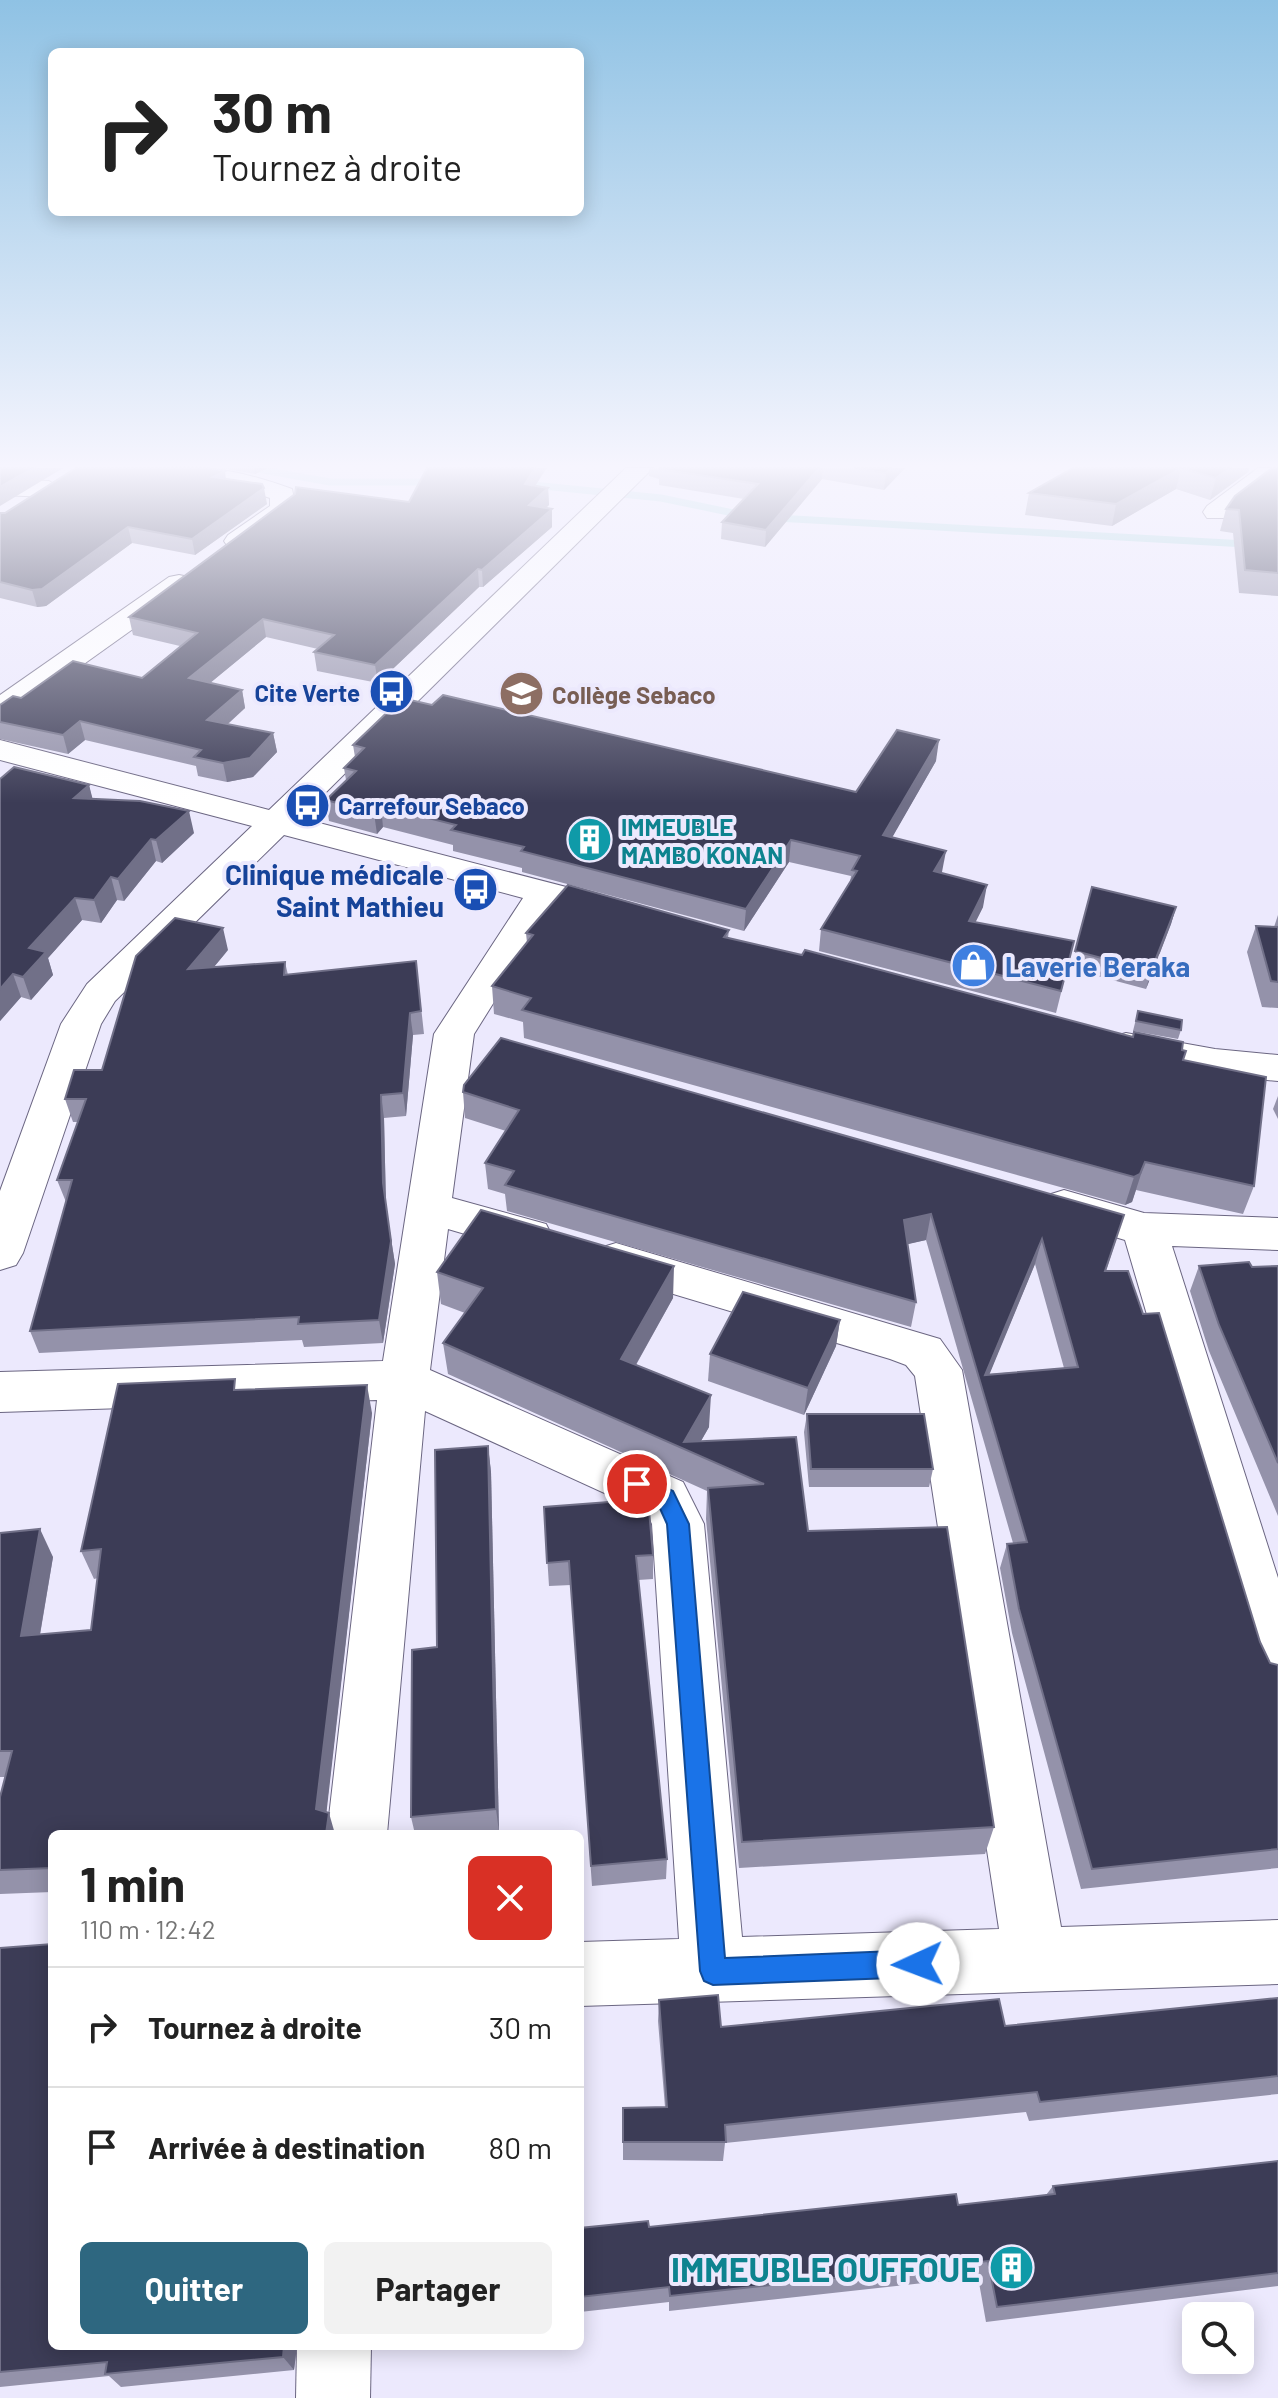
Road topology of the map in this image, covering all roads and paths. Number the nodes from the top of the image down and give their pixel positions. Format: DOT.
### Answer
graph roads {
  1 [pos="182,580"];
  2 [pos="524,580"];
  3 [pos="0,709"];
  4 [pos="3,755"];
  5 [pos="275,822"];
  6 [pos="546,891"];
  7 [pos="646,920"];
  8 [pos="454,1034"];
  9 [pos="1092,1039"];
  10 [pos="500,1047"];
  11 [pos="1278,1068"];
  12 [pos="1021,1194"];
  13 [pos="429,1207"];
  14 [pos="1144,1229"];
  15 [pos="1278,1234"];
  16 [pos="0,1253"];
  17 [pos="404,1380"];
  18 [pos="0,1392"];
  19 [pos="1278,1665"];
  20 [pos="357,1830"];
  21 [pos="1278,1952"];
  22 [pos="1035,1959"];
  23 [pos="713,1971"];
  24 [pos="584,1974"];
  25 [pos="334,2350"];
  26 [pos="333,2398"];
  1 -- 3 [label="street"];
  2 -- 5 [label="street"];
  4 -- 5 [label="street"];
  5 -- 6 [label="street"];
  5 -- 16 [label="street"];
  6 -- 7 [label="street"];
  6 -- 8 [label="street"];
  8 -- 10 [label="street"];
  8 -- 13 [label="street"];
  9 -- 11 [label="street"];
  12 -- 14 [label="street"];
  13 -- 17 [label="street"];
  13 -- 22 [label="street"];
  14 -- 15 [label="street"];
  14 -- 19 [label="street"];
  17 -- 18 [label="street"];
  17 -- 20 [label="street"];
  17 -- 23 [label="street"];
  21 -- 22 [label="street"];
  22 -- 23 [label="street"];
  23 -- 24 [label="street"];
  25 -- 26 [label="street"];
}
